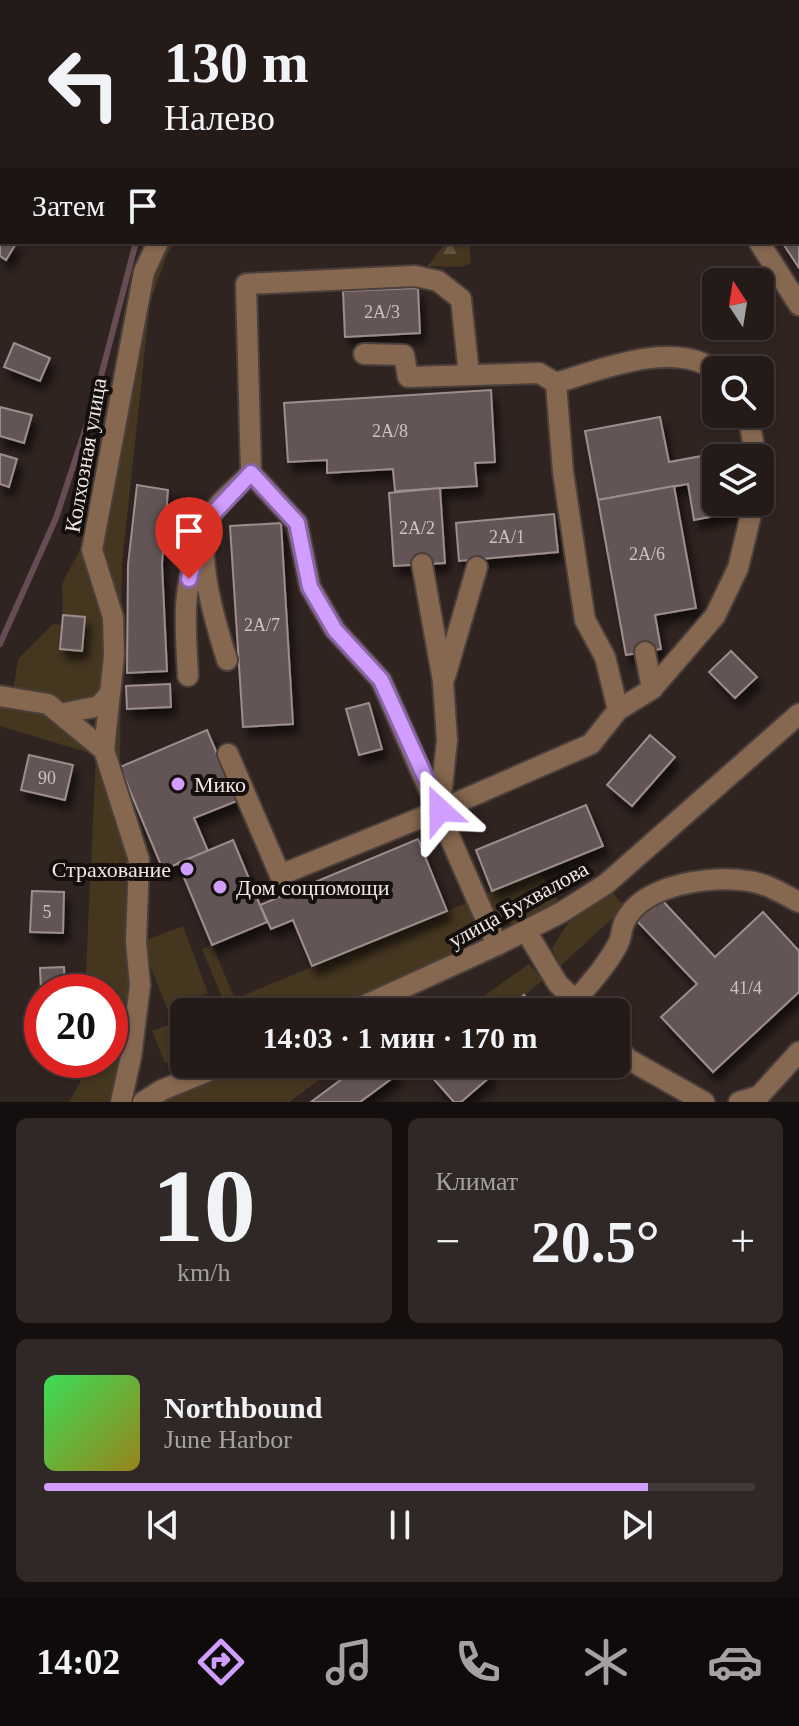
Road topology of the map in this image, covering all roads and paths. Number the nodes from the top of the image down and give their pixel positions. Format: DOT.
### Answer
graph roads {
  1 [pos="157,244"];
  2 [pos="760,244"];
  3 [pos="799,305"];
  4 [pos="364,354"];
  5 [pos="702,363"];
  6 [pos="469,375"];
  7 [pos="556,383"];
  8 [pos="251,473"];
  9 [pos="751,516"];
  10 [pos="205,541"];
  11 [pos="422,564"];
  12 [pos="477,567"];
  13 [pos="645,652"];
  14 [pos="227,660"];
  15 [pos="188,676"];
  16 [pos="443,681"];
  17 [pos="652,689"];
  18 [pos="0,696"];
  19 [pos="108,696"];
  20 [pos="618,710"];
  21 [pos="60,714"];
  22 [pos="799,714"];
  23 [pos="104,750"];
  24 [pos="228,754"];
  25 [pos="440,810"];
  26 [pos="799,902"];
  27 [pos="526,931"];
  28 [pos="497,945"];
  29 [pos="381,998"];
  30 [pos="575,998"];
  31 [pos="587,998"];
  32 [pos="799,1052"];
  33 [pos="630,1060"];
  34 [pos="191,1078"];
  35 [pos="121,1102"];
  36 [pos="143,1102"];
  37 [pos="704,1102"];
  38 [pos="739,1102"];
  1 -- 19 [label="street, Колхозная улица"];
  2 -- 3 [label="street"];
  4 -- 6 [label="street"];
  5 -- 7 [label="street"];
  6 -- 7 [label="street"];
  6 -- 8 [label="street"];
  7 -- 20 [label="street"];
  8 -- 10 [label="street"];
  8 -- 25 [label="street"];
  9 -- 17 [label="street"];
  10 -- 14 [label="street"];
  10 -- 15 [label="street"];
  11 -- 16 [label="street"];
  12 -- 16 [label="street"];
  13 -- 17 [label="street"];
  16 -- 25 [label="street"];
  17 -- 20 [label="street"];
  18 -- 21 [label="street"];
  19 -- 21 [label="street"];
  19 -- 23 [label="street, Колхозная улица"];
  20 -- 25 [label="street"];
  21 -- 23 [label="street"];
  22 -- 27 [label="street, улица Бухвалова"];
  23 -- 35 [label="street, Колхозная улица"];
  24 -- 25 [label="street"];
  25 -- 28 [label="street"];
  26 -- 31 [label="street"];
  27 -- 28 [label="street, улица Бухвалова"];
  27 -- 30 [label="street"];
  28 -- 29 [label="street, улица Бухвалова"];
  32 -- 38 [label="street"];
  33 -- 37 [label="street"];
  34 -- 36 [label="street"];
}
